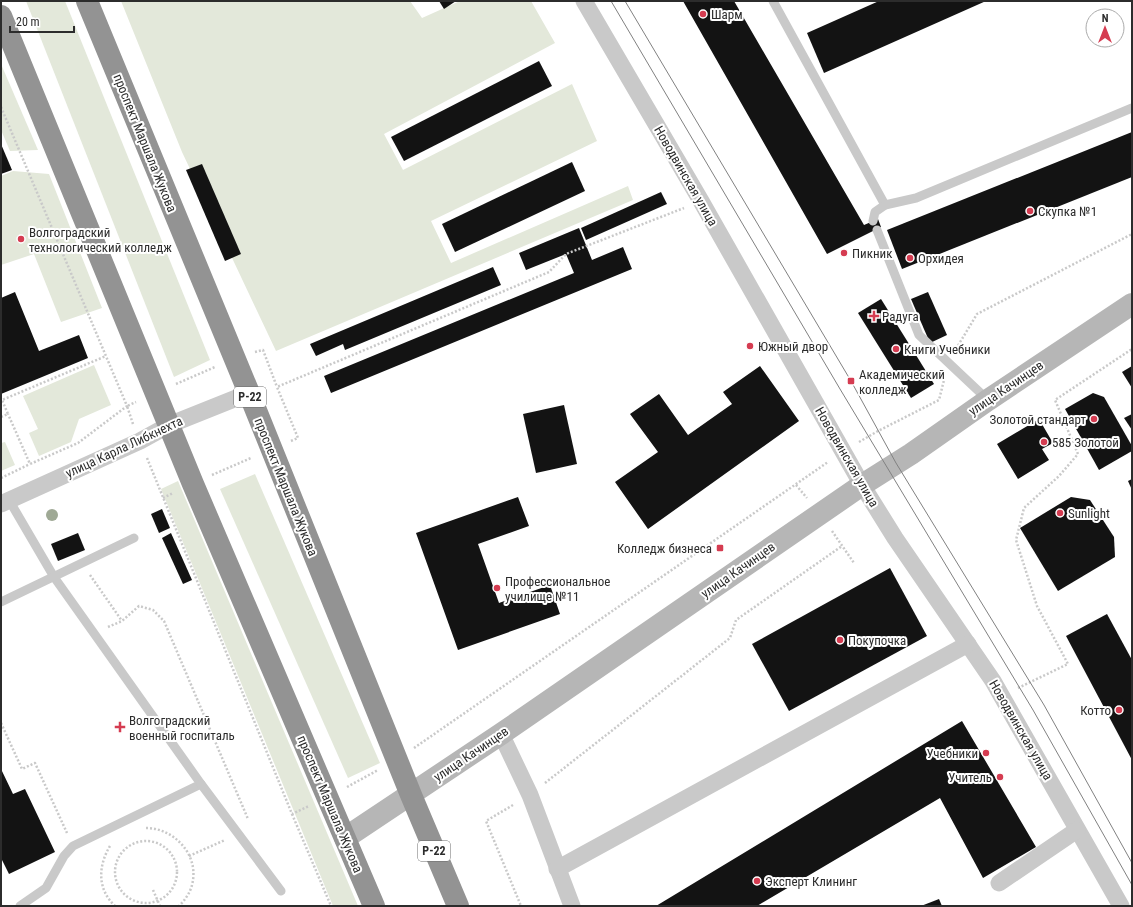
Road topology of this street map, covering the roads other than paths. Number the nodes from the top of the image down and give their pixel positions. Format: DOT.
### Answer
graph roads {
  1 [pos="87,1"];
  2 [pos="584,1"];
  3 [pos="773,1"];
  4 [pos="1,16"];
  5 [pos="1132,108"];
  6 [pos="885,205"];
  7 [pos="1132,304"];
  8 [pos="249,393"];
  9 [pos="988,400"];
  10 [pos="169,425"];
  11 [pos="862,485"];
  12 [pos="5,502"];
  13 [pos="134,538"];
  14 [pos="54,577"];
  15 [pos="1,602"];
  16 [pos="968,644"];
  17 [pos="501,734"];
  18 [pos="200,784"];
  19 [pos="411,795"];
  20 [pos="1078,830"];
  21 [pos="344,838"];
  22 [pos="557,868"];
  23 [pos="999,883"];
  24 [pos="281,891"];
  25 [pos="20,906"];
  26 [pos="374,906"];
  27 [pos="458,906"];
  28 [pos="572,906"];
  29 [pos="1121,906"];
  1 -- 8 [label="highway, проспект Маршала Жукова / Р-22"];
  2 -- 11 [label="street, Новодвинская улица"];
  3 -- 6 [label="lane"];
  4 -- 10 [label="highway, проспект Маршала Жукова"];
  5 -- 6 [label="lane"];
  6 -- 9 [label="lane"];
  7 -- 9 [label="main road, улица Качинцев"];
  8 -- 10 [label="street, улица Карла Либкнехта"];
  8 -- 19 [label="highway, проспект Маршала Жукова / Р-22"];
  9 -- 11 [label="main road, улица Качинцев"];
  10 -- 12 [label="street, улица Карла Либкнехта"];
  10 -- 21 [label="highway, проспект Маршала Жукова"];
  11 -- 16 [label="street, Новодвинская улица"];
  11 -- 17 [label="main road, улица Качинцев"];
  12 -- 14 [label="lane"];
  13 -- 14 [label="lane"];
  14 -- 15 [label="lane"];
  14 -- 18 [label="lane"];
  16 -- 20 [label="street, Новодвинская улица"];
  16 -- 22 [label="street"];
  17 -- 19 [label="main road, улица Качинцев"];
  17 -- 22 [label="street"];
  18 -- 24 [label="lane"];
  18 -- 25 [label="lane"];
  19 -- 21 [label="main road, улица Качинцев"];
  19 -- 27 [label="highway, проспект Маршала Жукова / Р-22"];
  20 -- 23 [label="street"];
  20 -- 29 [label="street, Новодвинская улица"];
  21 -- 26 [label="highway, проспект Маршала Жукова"];
  22 -- 28 [label="street"];
}
